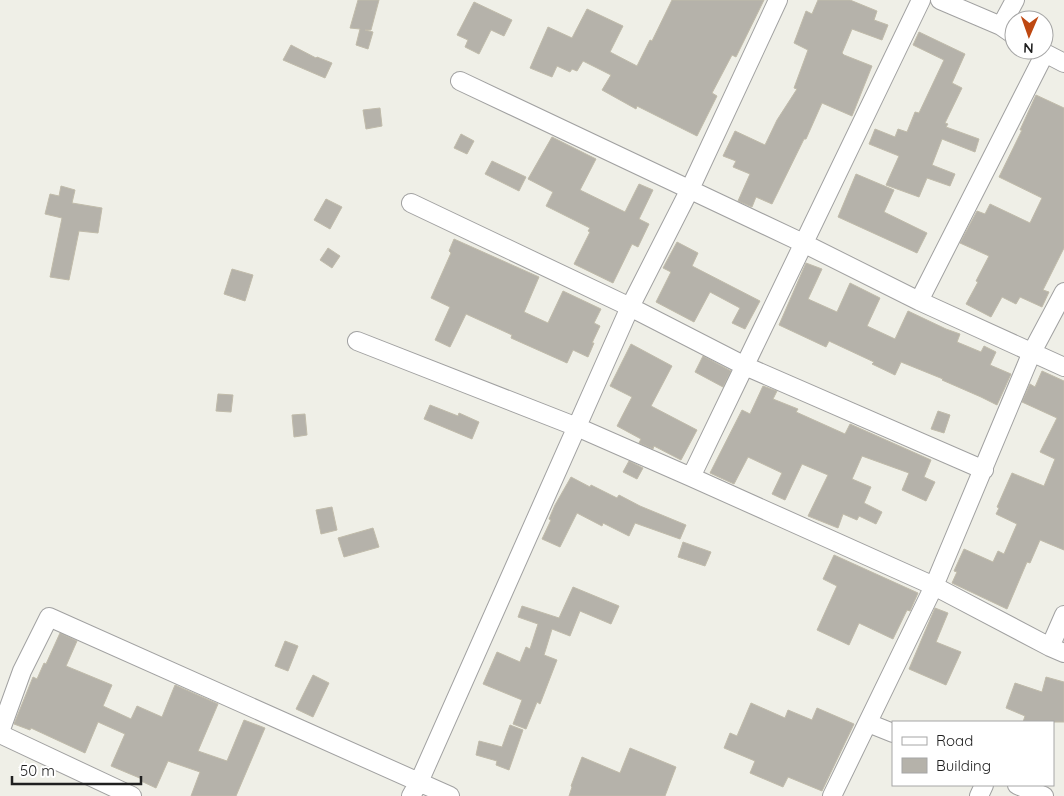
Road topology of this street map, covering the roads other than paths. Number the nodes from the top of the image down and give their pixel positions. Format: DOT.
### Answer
graph roads {
  1 [pos="778,0"];
  2 [pos="921,0"];
  3 [pos="940,0"];
  4 [pos="1004,30"];
  5 [pos="1038,60"];
  6 [pos="460,81"];
  7 [pos="690,189"];
  8 [pos="412,203"];
  9 [pos="803,243"];
  10 [pos="1064,292"];
  11 [pos="920,301"];
  12 [pos="630,308"];
  13 [pos="357,341"];
  14 [pos="1032,352"];
  15 [pos="745,366"];
  16 [pos="1064,367"];
  17 [pos="577,427"];
  18 [pos="984,470"];
  19 [pos="691,477"];
  20 [pos="934,586"];
  21 [pos="1064,615"];
  22 [pos="1057,650"];
  23 [pos="868,723"];
  24 [pos="0,733"];
  25 [pos="892,734"];
  26 [pos="1019,786"];
  27 [pos="415,789"];
  28 [pos="110,792"];
  29 [pos="132,796"];
  30 [pos="450,796"];
  31 [pos="832,796"];
  32 [pos="1044,796"];
  1 -- 7 [label="street"];
  2 -- 9 [label="street"];
  3 -- 4 [label="street"];
  5 -- 11 [label="street"];
  6 -- 7 [label="street"];
  7 -- 9 [label="street"];
  7 -- 12 [label="street"];
  8 -- 12 [label="street"];
  9 -- 11 [label="street"];
  9 -- 15 [label="street"];
  10 -- 14 [label="street"];
  11 -- 14 [label="street"];
  12 -- 15 [label="street"];
  12 -- 17 [label="street"];
  13 -- 17 [label="street"];
  14 -- 16 [label="street"];
  14 -- 18 [label="street"];
  15 -- 18 [label="street"];
  15 -- 19 [label="street"];
  17 -- 19 [label="street"];
  17 -- 27 [label="street"];
  18 -- 20 [label="street"];
  19 -- 20 [label="street"];
  20 -- 22 [label="street"];
  20 -- 23 [label="street"];
  21 -- 22 [label="street"];
  23 -- 25 [label="street"];
  23 -- 31 [label="street"];
  24 -- 27 [label="street"];
  24 -- 28 [label="street"];
  26 -- 32 [label="street"];
  27 -- 30 [label="street"];
  28 -- 29 [label="street"];
}
